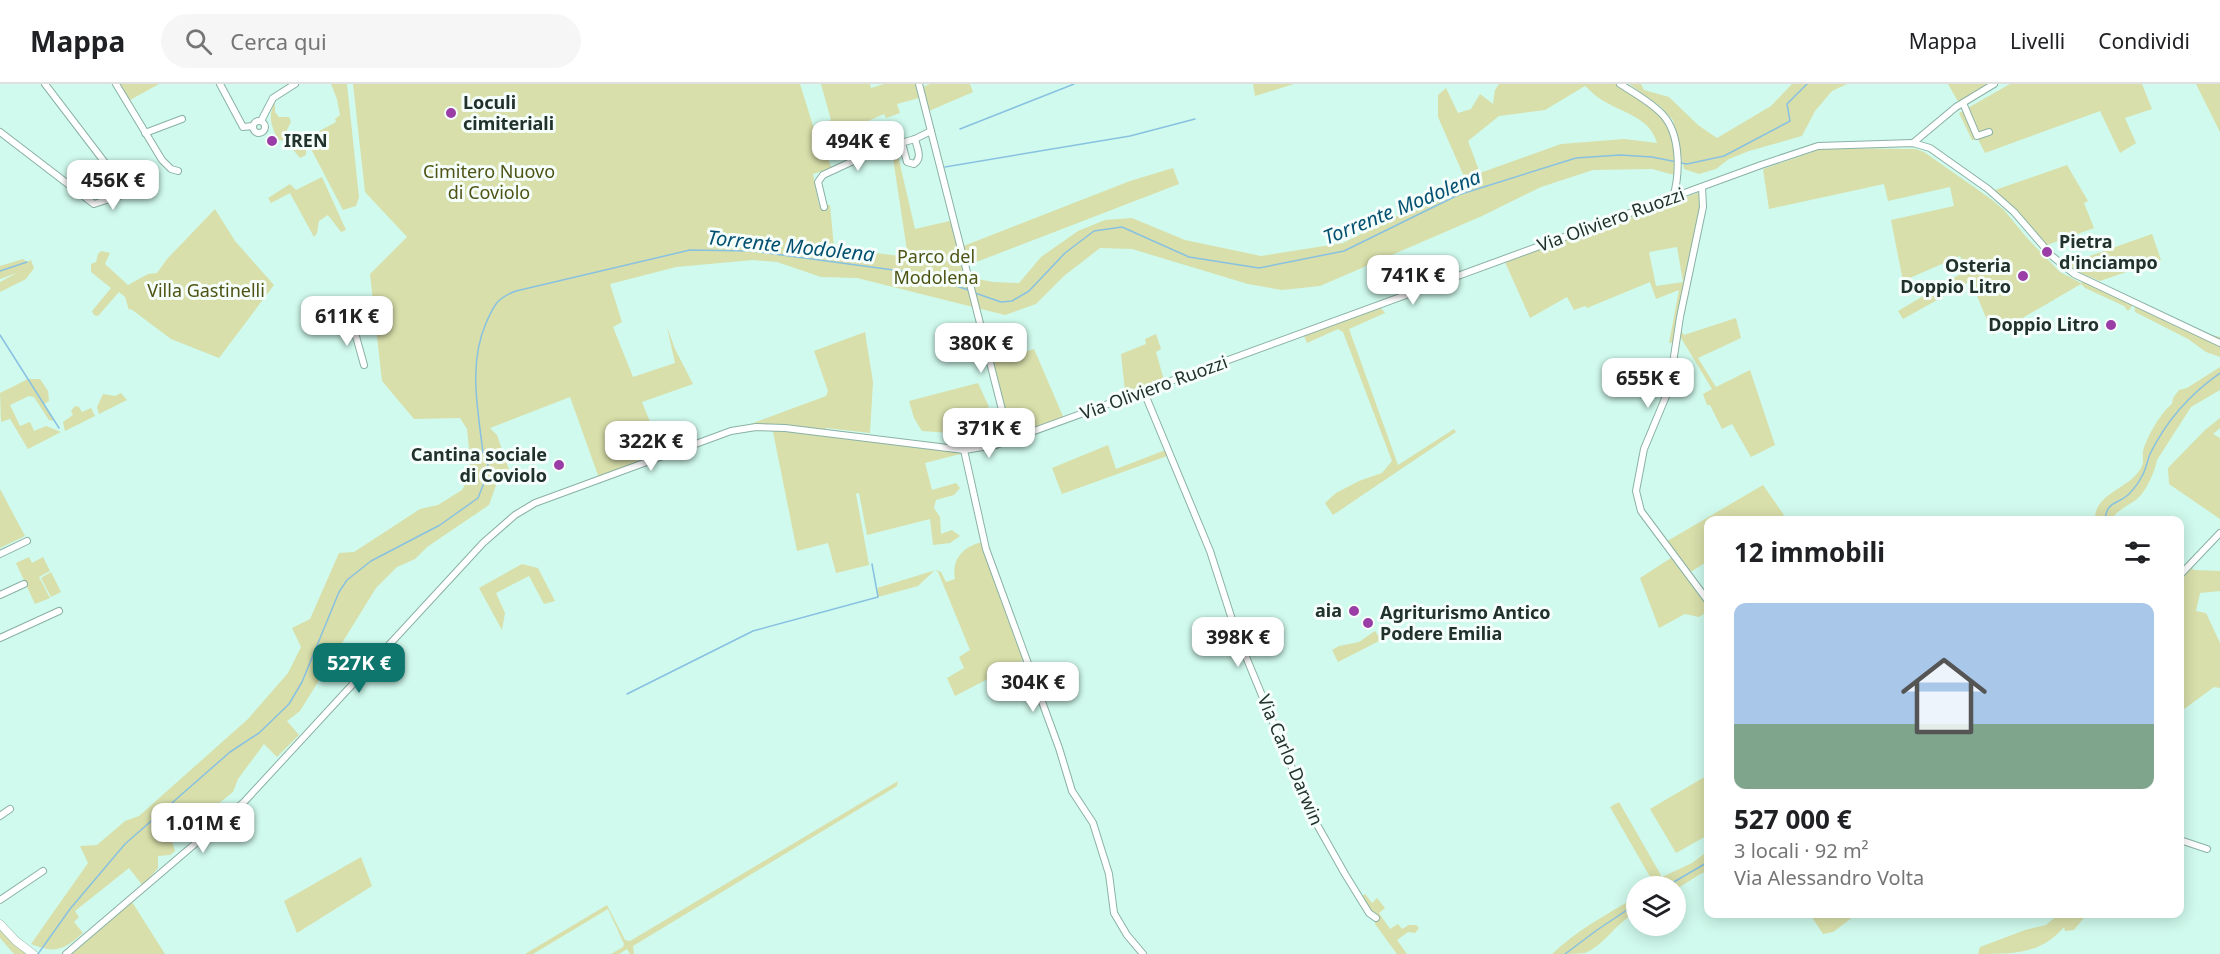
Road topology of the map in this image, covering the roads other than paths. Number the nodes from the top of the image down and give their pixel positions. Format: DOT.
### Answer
graph roads {
  1 [pos="45,84"];
  2 [pos="116,84"];
  3 [pos="220,84"];
  4 [pos="295,84"];
  5 [pos="919,84"];
  6 [pos="1620,84"];
  7 [pos="1994,84"];
  8 [pos="1963,103"];
  9 [pos="182,119"];
  10 [pos="261,121"];
  11 [pos="253,126"];
  12 [pos="931,131"];
  13 [pos="0,132"];
  14 [pos="1989,132"];
  15 [pos="145,133"];
  16 [pos="915,139"];
  17 [pos="902,143"];
  18 [pos="1913,143"];
  19 [pos="106,164"];
  20 [pos="178,171"];
  21 [pos="1678,176"];
  22 [pos="1702,187"];
  23 [pos="1688,192"];
  24 [pos="125,194"];
  25 [pos="1673,198"];
  26 [pos="824,207"];
  27 [pos="352,322"];
  28 [pos="2220,343"];
  29 [pos="364,364"];
  30 [pos="1144,392"];
  31 [pos="1010,441"];
  32 [pos="964,450"];
  33 [pos="2220,533"];
  34 [pos="27,541"];
  35 [pos="0,554"];
  36 [pos="2184,572"];
  37 [pos="24,584"];
  38 [pos="0,595"];
  39 [pos="1704,596"];
  40 [pos="58,611"];
  41 [pos="0,638"];
  42 [pos="10,809"];
  43 [pos="0,816"];
  44 [pos="2184,841"];
  45 [pos="2207,849"];
  46 [pos="43,871"];
  47 [pos="0,900"];
  48 [pos="1376,918"];
  49 [pos="0,924"];
  50 [pos="28,952"];
  51 [pos="66,954"];
  52 [pos="1143,954"];
  1 -- 19 [label="street"];
  2 -- 15 [label="street"];
  3 -- 11 [label="street"];
  4 -- 10 [label="street"];
  5 -- 12 [label="street"];
  6 -- 21 [label="street"];
  7 -- 8 [label="street"];
  8 -- 14 [label="street"];
  8 -- 18 [label="street"];
  9 -- 15 [label="street"];
  10 -- 11 [label="street"];
  10 -- 11 [label="street"];
  12 -- 16 [label="street"];
  12 -- 31 [label="street"];
  13 -- 24 [label="street"];
  15 -- 20 [label="street"];
  16 -- 17 [label="street"];
  16 -- 17 [label="street"];
  17 -- 26 [label="street"];
  18 -- 22 [label="street, Via Oliviero Ruozzi"];
  18 -- 28 [label="street, Via Oliviero Ruozzi"];
  21 -- 23 [label="street"];
  21 -- 25 [label="street"];
  22 -- 23 [label="street, Via Oliviero Ruozzi"];
  22 -- 39 [label="street"];
  23 -- 25 [label="street, Via Oliviero Ruozzi"];
  25 -- 30 [label="street, Via Oliviero Ruozzi"];
  27 -- 29 [label="street"];
  30 -- 31 [label="street, Via Oliviero Ruozzi"];
  30 -- 48 [label="street, Via Carlo Darwin"];
  31 -- 32 [label="street, Via Oliviero Ruozzi"];
  32 -- 51 [label="street, Via Oliviero Ruozzi"];
  32 -- 52 [label="street"];
  33 -- 36 [label="street"];
  34 -- 35 [label="street"];
  37 -- 38 [label="street"];
  40 -- 41 [label="street"];
  42 -- 43 [label="street"];
  44 -- 45 [label="street"];
  46 -- 47 [label="street"];
  49 -- 50 [label="main road"];
}
